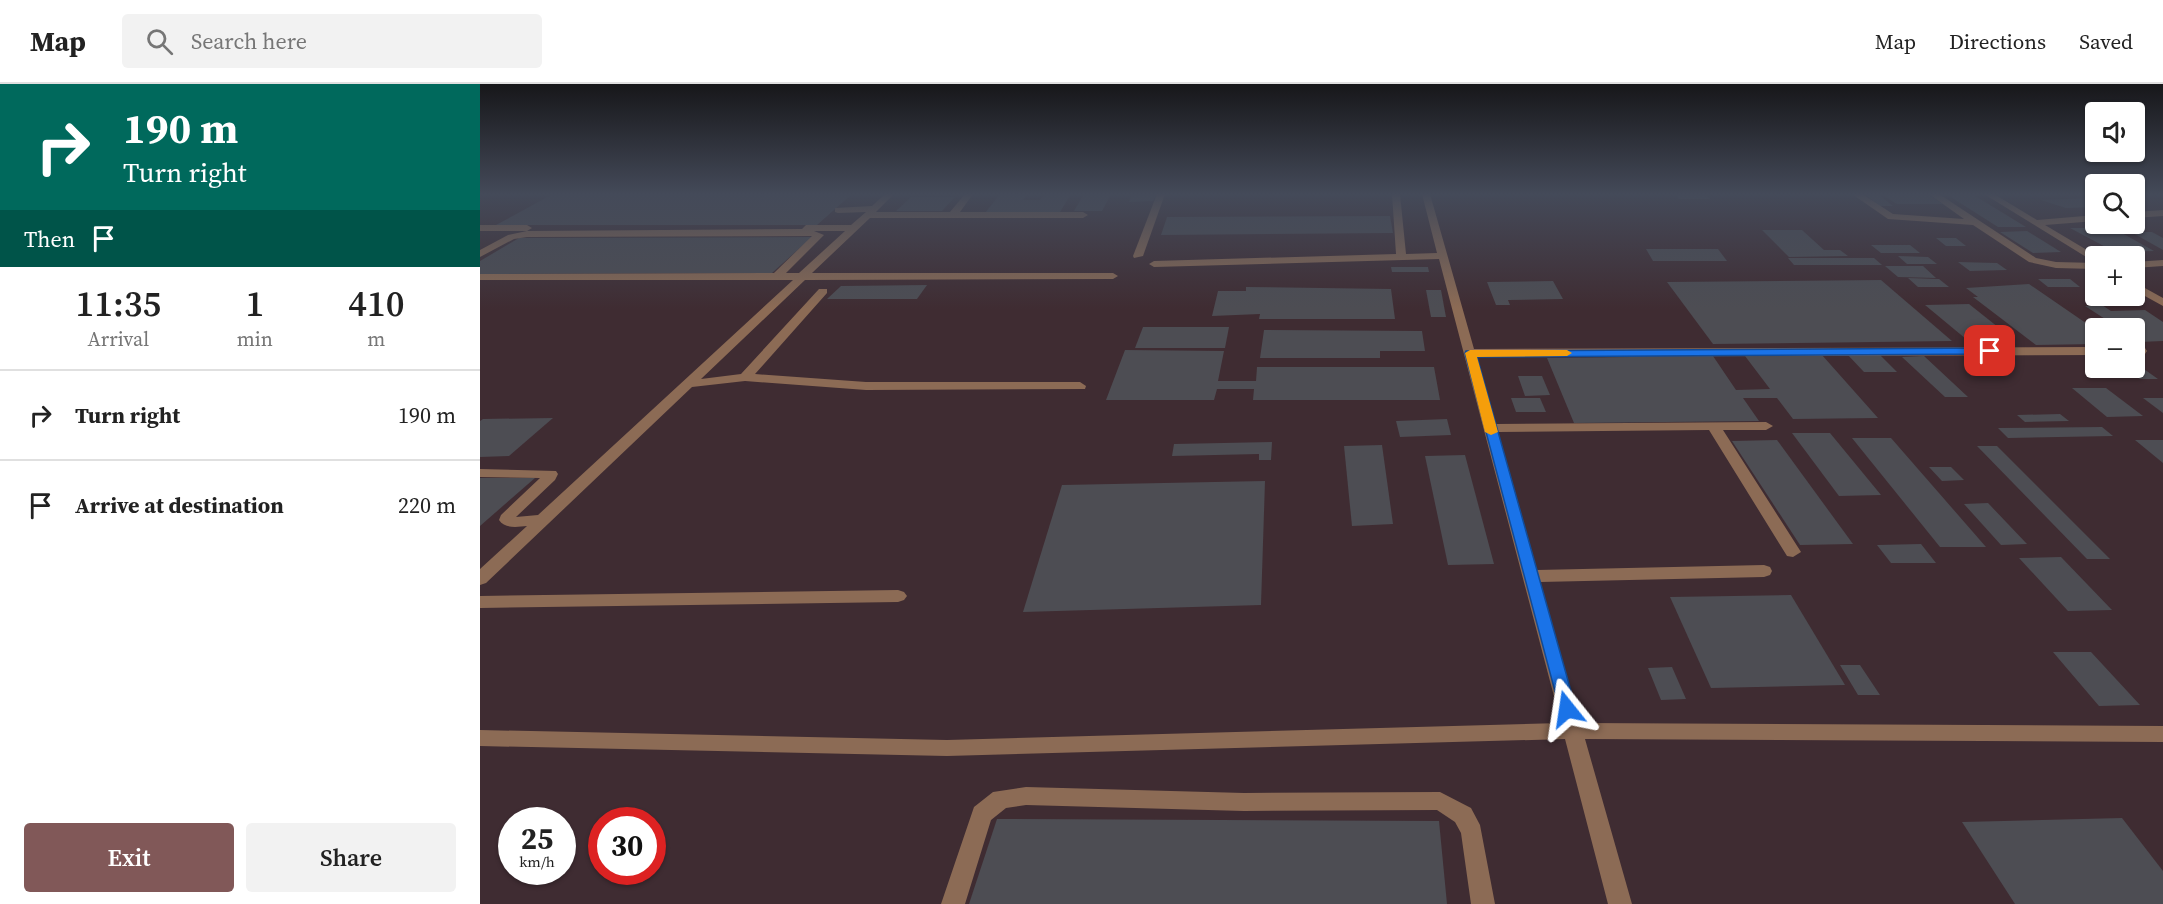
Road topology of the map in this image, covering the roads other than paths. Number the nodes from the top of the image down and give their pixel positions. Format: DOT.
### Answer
graph roads {
  1 [pos="770,232"];
  2 [pos="808,232"];
  3 [pos="849,232"];
  4 [pos="1147,232"];
  5 [pos="1399,232"];
  6 [pos="1436,232"];
  7 [pos="1989,232"];
  8 [pos="2050,232"];
  9 [pos="2085,253"];
  10 [pos="480,254"];
  11 [pos="1138,256"];
  12 [pos="1443,256"];
  13 [pos="1401,257"];
  14 [pos="2163,263"];
  15 [pos="1154,264"];
  16 [pos="2145,264"];
  17 [pos="2085,265"];
  18 [pos="778,275"];
  19 [pos="803,275"];
  20 [pos="1113,276"];
  21 [pos="480,277"];
  22 [pos="823,291"];
  23 [pos="2145,292"];
  24 [pos="2163,303"];
  25 [pos="2085,351"];
  26 [pos="1470,353"];
  27 [pos="745,377"];
  28 [pos="687,384"];
  29 [pos="1080,386"];
  30 [pos="1766,426"];
  31 [pos="1714,427"];
  32 [pos="1490,428"];
  33 [pos="480,473"];
  34 [pos="542,520"];
  35 [pos="1793,552"];
  36 [pos="1764,571"];
  37 [pos="1531,576"];
  38 [pos="480,579"];
  39 [pos="898,596"];
  40 [pos="480,602"];
  41 [pos="1573,731"];
  42 [pos="2163,734"];
  43 [pos="480,738"];
  44 [pos="953,904"];
  45 [pos="1483,904"];
  46 [pos="1620,904"];
  1 -- 10 [label="street"];
  2 -- 18 [label="street"];
  3 -- 19 [label="street"];
  4 -- 11 [label="street"];
  5 -- 13 [label="street"];
  6 -- 12 [label="street"];
  7 -- 17 [label="street"];
  8 -- 9 [label="street"];
  12 -- 13 [label="street"];
  12 -- 26 [label="street"];
  13 -- 15 [label="street"];
  14 -- 16 [label="street"];
  18 -- 19 [label="street"];
  18 -- 21 [label="street"];
  19 -- 20 [label="street"];
  19 -- 28 [label="street"];
  22 -- 27 [label="street"];
  23 -- 24 [label="street"];
  25 -- 26 [label="street"];
  26 -- 32 [label="street"];
  27 -- 28 [label="street"];
  27 -- 29 [label="street"];
  28 -- 34 [label="street"];
  30 -- 31 [label="street"];
  31 -- 32 [label="street"];
  31 -- 35 [label="street"];
  32 -- 37 [label="street"];
  33 -- 34 [label="street"];
  34 -- 38 [label="street"];
  36 -- 37 [label="street"];
  37 -- 41 [label="street"];
  39 -- 40 [label="street"];
  41 -- 42 [label="street"];
  41 -- 43 [label="street"];
  41 -- 46 [label="street"];
  44 -- 45 [label="street"];
}
